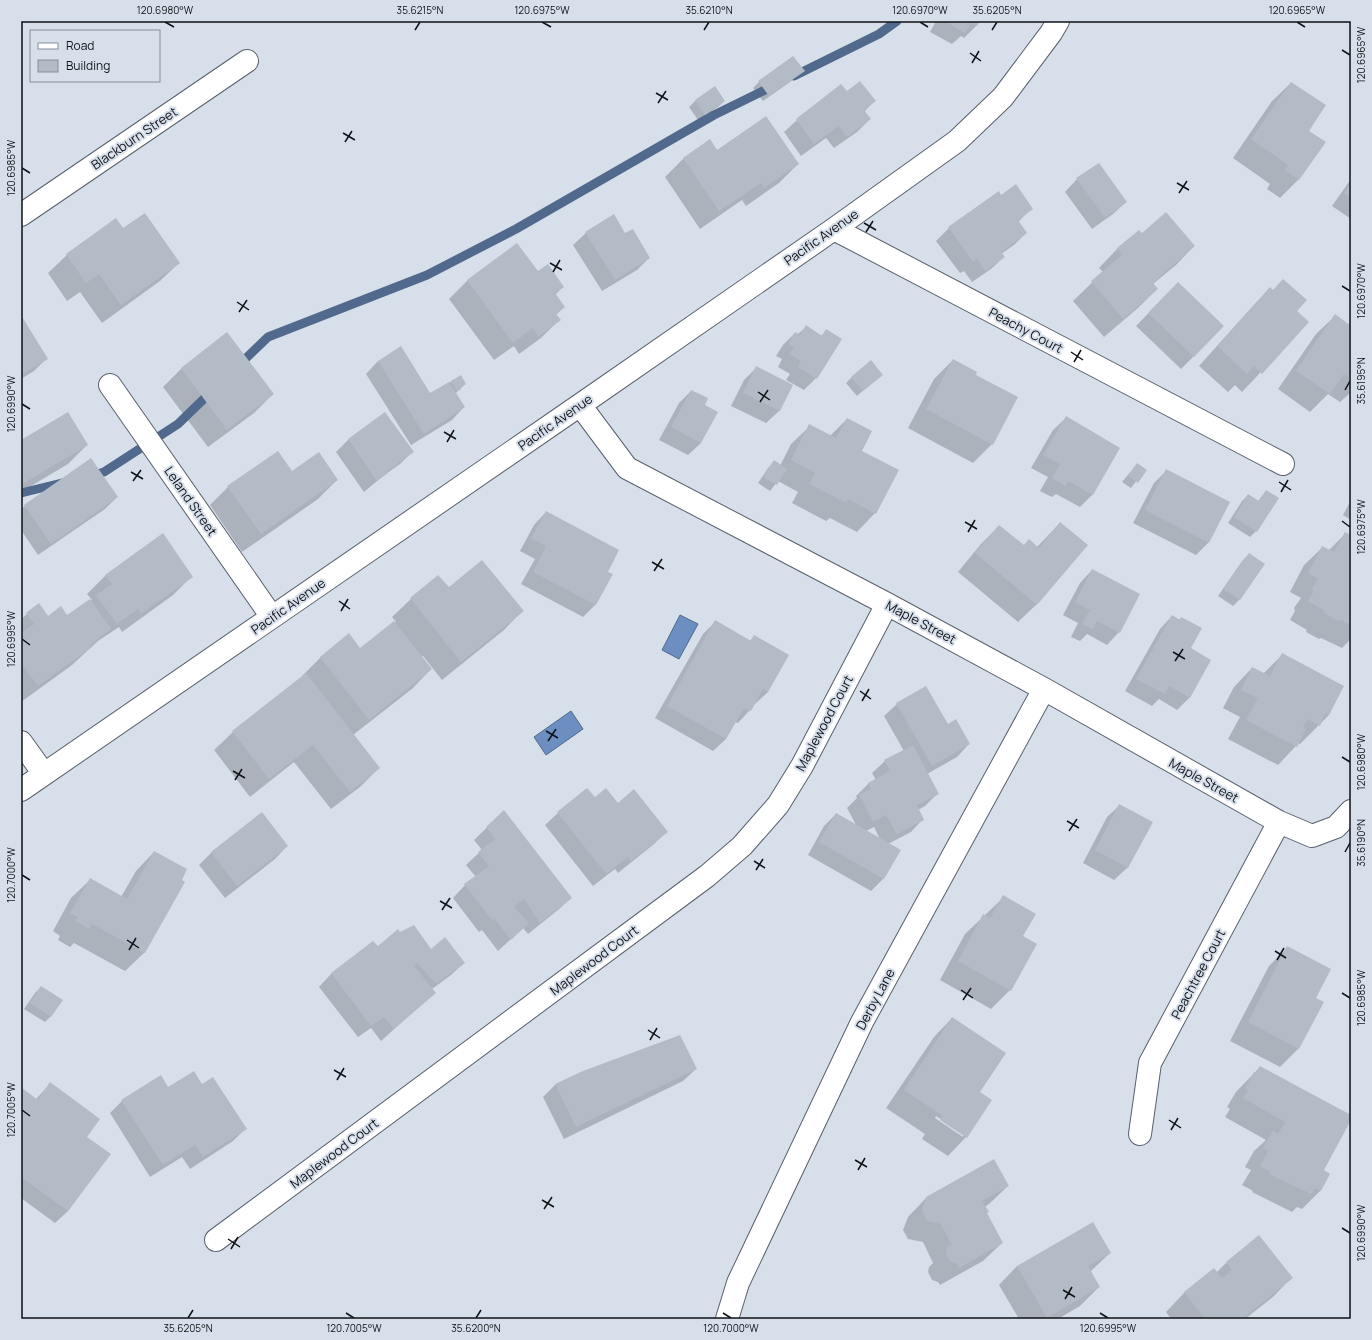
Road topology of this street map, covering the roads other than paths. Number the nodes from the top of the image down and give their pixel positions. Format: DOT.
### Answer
graph roads {
  1 [pos="1058,21"];
  2 [pos="247,61"];
  3 [pos="21,215"];
  4 [pos="834,229"];
  5 [pos="110,385"];
  6 [pos="580,405"];
  7 [pos="1283,464"];
  8 [pos="887,604"];
  9 [pos="272,617"];
  10 [pos="1044,690"];
  11 [pos="21,742"];
  12 [pos="44,774"];
  13 [pos="21,790"];
  14 [pos="1351,811"];
  15 [pos="1279,822"];
  16 [pos="1140,1134"];
  17 [pos="216,1240"];
  18 [pos="727,1319"];
  1 -- 4 [label="street, Pacific Avenue"];
  2 -- 3 [label="street, Blackburn Street"];
  4 -- 6 [label="street, Pacific Avenue"];
  4 -- 7 [label="street, Peachy Court"];
  5 -- 9 [label="street, Leland Street"];
  6 -- 8 [label="street, Maple Street"];
  6 -- 9 [label="street, Pacific Avenue"];
  8 -- 10 [label="street, Maple Street"];
  8 -- 17 [label="street, Maplewood Court"];
  9 -- 12 [label="street, Pacific Avenue"];
  10 -- 15 [label="street, Maple Street"];
  10 -- 18 [label="street, Derby Lane"];
  11 -- 12 [label="street"];
  12 -- 13 [label="street, Pacific Avenue"];
  14 -- 15 [label="street, Maple Street"];
  15 -- 16 [label="street, Peachtree Court"];
}
